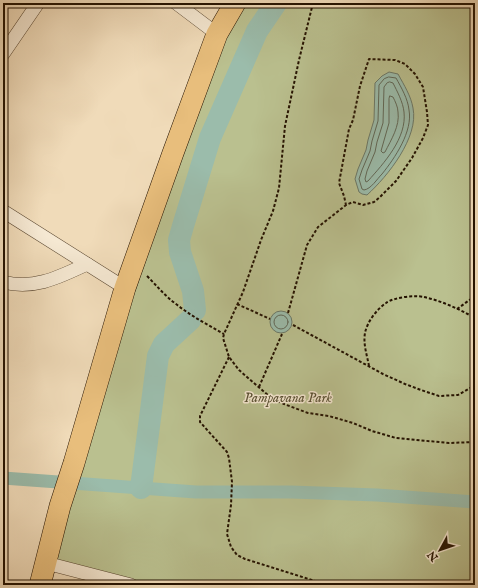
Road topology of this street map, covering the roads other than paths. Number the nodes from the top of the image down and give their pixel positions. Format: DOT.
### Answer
graph roads {
  1 [pos="38,3"];
  2 [pos="176,3"];
  3 [pos="235,3"];
  4 [pos="217,34"];
  5 [pos="3,54"];
  6 [pos="3,211"];
  7 [pos="87,264"];
  8 [pos="3,282"];
  9 [pos="125,288"];
  10 [pos="46,563"];
  11 [pos="40,585"];
  12 [pos="131,585"];
  1 -- 5 [label="street"];
  2 -- 4 [label="street"];
  3 -- 4 [label="main road"];
  4 -- 9 [label="main road"];
  6 -- 7 [label="street"];
  7 -- 8 [label="street"];
  7 -- 9 [label="street"];
  9 -- 10 [label="main road"];
  10 -- 11 [label="main road"];
  10 -- 12 [label="street"];
}
